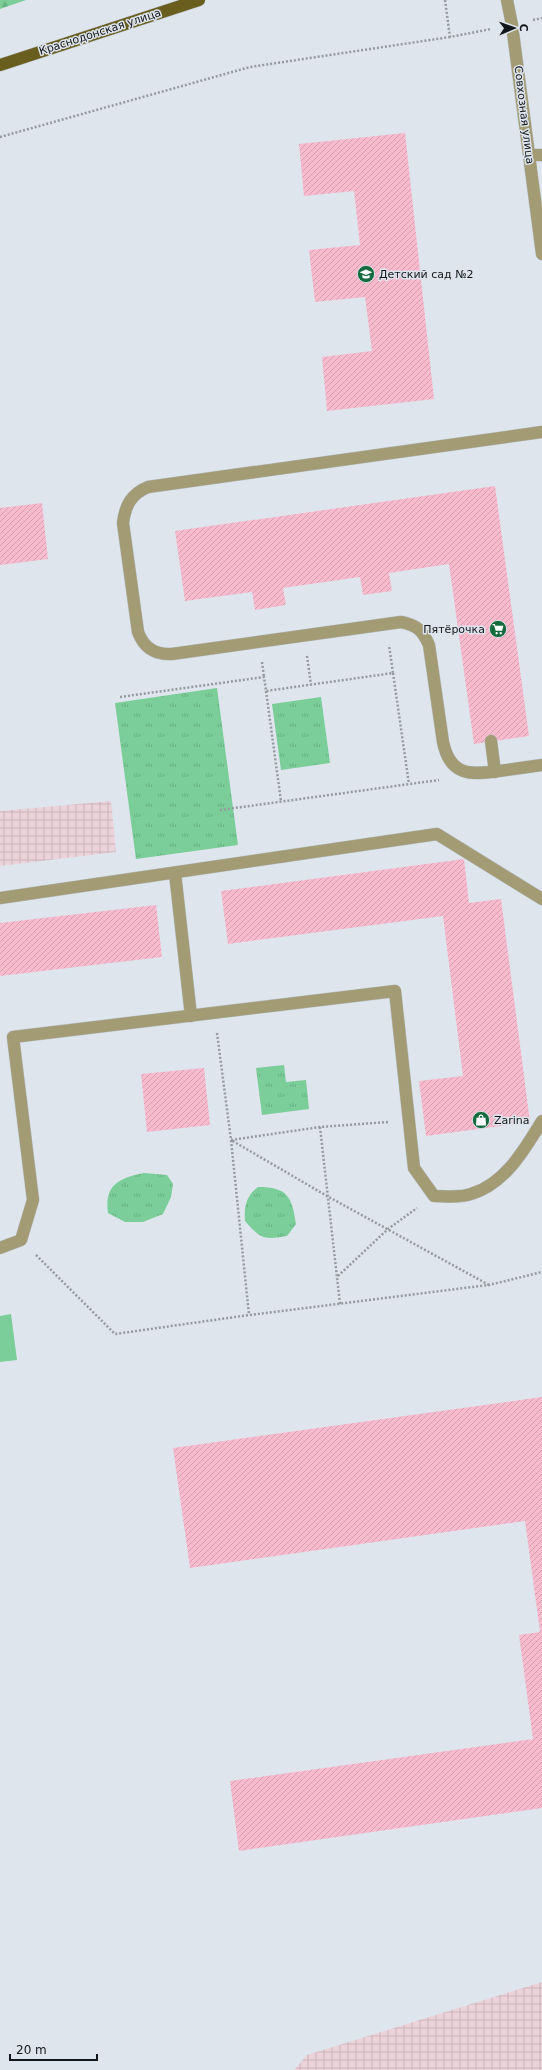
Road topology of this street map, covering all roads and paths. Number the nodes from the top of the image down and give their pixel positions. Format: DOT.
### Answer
graph roads {
  1 [pos="199,0"];
  2 [pos="445,0"];
  3 [pos="507,0"];
  4 [pos="542,18"];
  5 [pos="512,25"];
  6 [pos="450,37"];
  7 [pos="0,65"];
  8 [pos="0,136"];
  9 [pos="529,155"];
  10 [pos="542,155"];
  11 [pos="542,254"];
  12 [pos="542,432"];
  13 [pos="386,624"];
  14 [pos="305,636"];
  15 [pos="393,673"];
  16 [pos="311,685"];
  17 [pos="266,691"];
  18 [pos="120,698"];
  19 [pos="491,742"];
  20 [pos="542,765"];
  21 [pos="495,772"];
  22 [pos="440,780"];
  23 [pos="408,784"];
  24 [pos="281,802"];
  25 [pos="220,810"];
  26 [pos="175,873"];
  27 [pos="0,898"];
  28 [pos="542,899"];
  29 [pos="214,1013"];
  30 [pos="191,1016"];
  31 [pos="409,1120"];
  32 [pos="542,1121"];
  33 [pos="320,1127"];
  34 [pos="231,1140"];
  35 [pos="327,1196"];
  36 [pos="434,1196"];
  37 [pos="388,1229"];
  38 [pos="21,1240"];
  39 [pos="0,1248"];
  40 [pos="542,1272"];
  41 [pos="337,1276"];
  42 [pos="489,1285"];
  43 [pos="340,1304"];
  44 [pos="248,1315"];
  1 -- 7 [label="main road, Краснодонская улица"];
  2 -- 6 [label="path"];
  3 -- 5 [label="street, Совхозная улица"];
  4 -- 5 [label="path"];
  5 -- 6 [label="path"];
  5 -- 9 [label="street, Совхозная улица"];
  6 -- 8 [label="path"];
  9 -- 10 [label="street"];
  9 -- 11 [label="street, Совхозная улица"];
  12 -- 14 [label="street"];
  13 -- 14 [label="street"];
  13 -- 15 [label="path"];
  13 -- 21 [label="street"];
  14 -- 16 [label="path"];
  15 -- 16 [label="path"];
  15 -- 23 [label="path"];
  16 -- 17 [label="path"];
  17 -- 18 [label="path"];
  17 -- 24 [label="path"];
  19 -- 21 [label="street"];
  20 -- 21 [label="street"];
  22 -- 23 [label="path"];
  23 -- 24 [label="path"];
  24 -- 25 [label="path"];
  26 -- 27 [label="street"];
  26 -- 28 [label="street"];
  26 -- 30 [label="street"];
  29 -- 30 [label="street"];
  29 -- 31 [label="street"];
  29 -- 34 [label="path"];
  30 -- 38 [label="street"];
  31 -- 33 [label="path"];
  31 -- 36 [label="street"];
  32 -- 36 [label="street"];
  33 -- 34 [label="path"];
  33 -- 35 [label="path"];
  34 -- 35 [label="path"];
  34 -- 44 [label="path"];
  35 -- 37 [label="path"];
  35 -- 41 [label="path"];
  36 -- 37 [label="path"];
  37 -- 41 [label="path"];
  37 -- 42 [label="path"];
  38 -- 39 [label="street"];
  38 -- 44 [label="path"];
  40 -- 42 [label="path"];
  41 -- 43 [label="path"];
  42 -- 43 [label="path"];
  43 -- 44 [label="path"];
}
